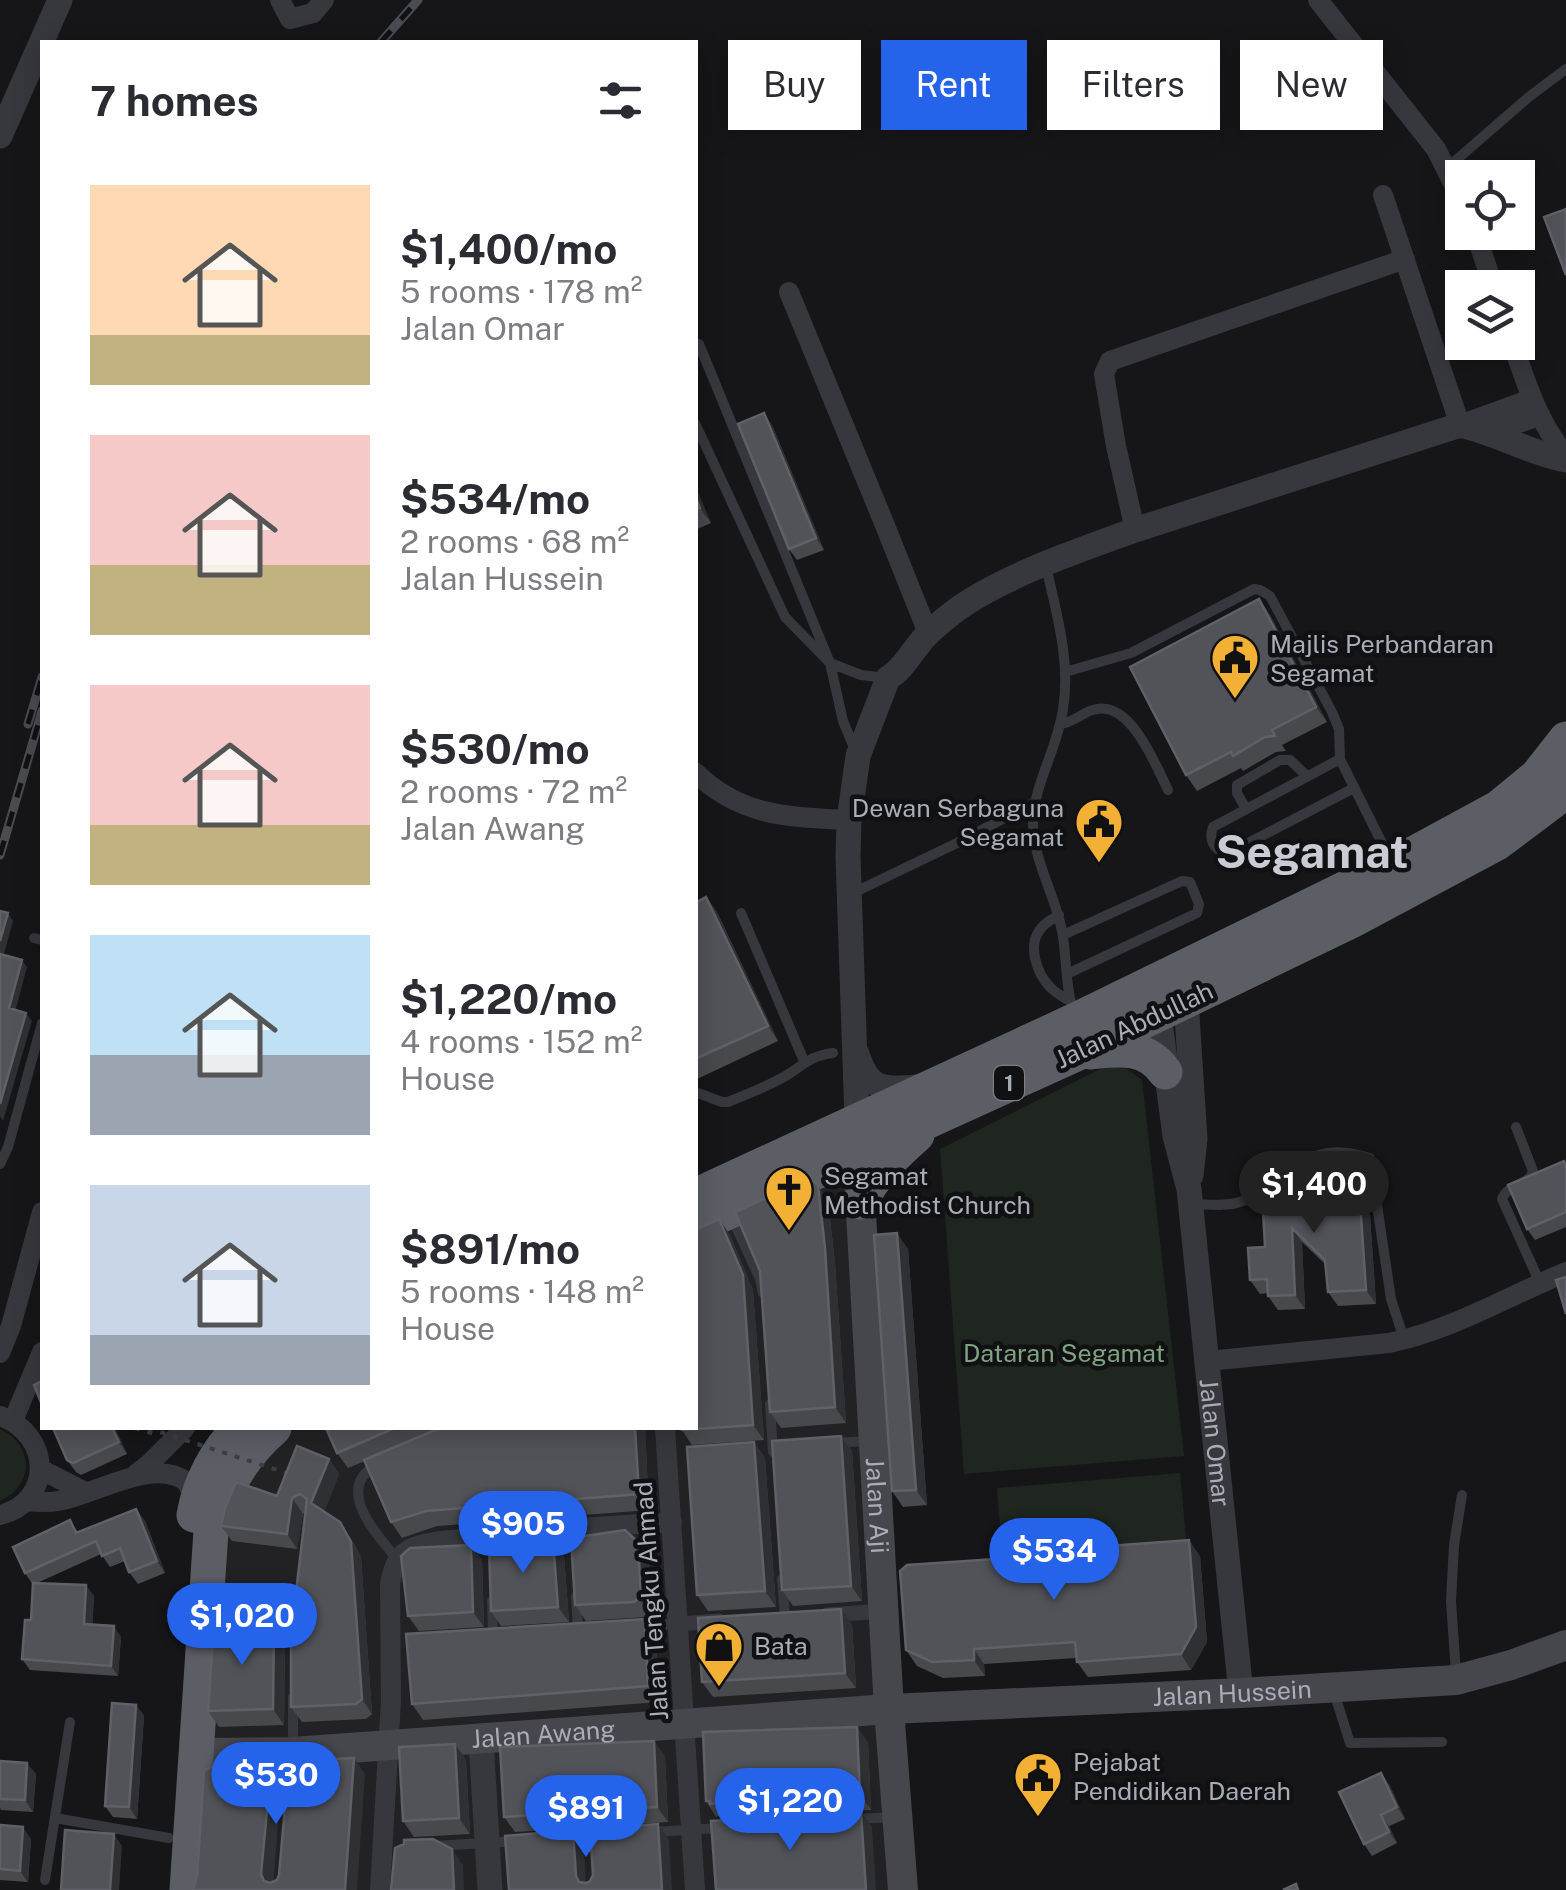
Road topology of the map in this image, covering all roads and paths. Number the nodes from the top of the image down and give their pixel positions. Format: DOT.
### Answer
graph roads {
  1 [pos="60,0"];
  2 [pos="280,0"];
  3 [pos="324,0"];
  4 [pos="1318,0"];
  5 [pos="42,40"];
  6 [pos="40,45"];
  7 [pos="1566,69"];
  8 [pos="1,132"];
  9 [pos="1456,160"];
  10 [pos="1445,165"];
  11 [pos="1383,195"];
  12 [pos="1404,259"];
  13 [pos="789,292"];
  14 [pos="700,344"];
  15 [pos="1518,360"];
  16 [pos="1535,408"];
  17 [pos="1472,428"];
  18 [pos="698,429"];
  19 [pos="1566,458"];
  20 [pos="1134,530"];
  21 [pos="1046,566"];
  22 [pos="928,634"];
  23 [pos="830,663"];
  24 [pos="1064,672"];
  25 [pos="888,678"];
  26 [pos="1060,724"];
  27 [pos="1566,739"];
  28 [pos="858,756"];
  29 [pos="1340,759"];
  30 [pos="698,775"];
  31 [pos="1308,776"];
  32 [pos="1566,784"];
  33 [pos="1354,788"];
  34 [pos="1168,790"];
  35 [pos="1035,802"];
  36 [pos="1246,809"];
  37 [pos="849,820"];
  38 [pos="1400,878"];
  39 [pos="849,894"];
  40 [pos="741,913"];
  41 [pos="1059,915"];
  42 [pos="1063,934"];
  43 [pos="1069,973"];
  44 [pos="1171,991"];
  45 [pos="1074,1025"];
  46 [pos="40,1030"];
  47 [pos="843,1048"];
  48 [pos="804,1061"];
  49 [pos="1165,1072"];
  50 [pos="698,1093"];
  51 [pos="946,1095"];
  52 [pos="1516,1127"];
  53 [pos="858,1136"];
  54 [pos="0,1164"];
  55 [pos="698,1195"];
  56 [pos="1190,1197"];
  57 [pos="860,1202"];
  58 [pos="728,1211"];
  59 [pos="40,1220"];
  60 [pos="698,1226"];
  61 [pos="1566,1272"];
  62 [pos="1540,1284"];
  63 [pos="764,1308"];
  64 [pos="1404,1340"];
  65 [pos="0,1352"];
  66 [pos="40,1356"];
  67 [pos="1208,1361"];
  68 [pos="769,1388"];
  69 [pos="6,1418"];
  70 [pos="142,1430"];
  71 [pos="154,1430"];
  72 [pos="182,1430"];
  73 [pos="238,1430"];
  74 [pos="272,1430"];
  75 [pos="666,1430"];
  76 [pos="156,1434"];
  77 [pos="874,1440"];
  78 [pos="824,1444"];
  79 [pos="790,1446"];
  80 [pos="773,1448"];
  81 [pos="755,1449"];
  82 [pos="396,1456"];
  83 [pos="774,1466"];
  84 [pos="40,1469"];
  85 [pos="301,1477"];
  86 [pos="131,1478"];
  87 [pos="85,1492"];
  88 [pos="1462,1495"];
  89 [pos="196,1506"];
  90 [pos="9,1514"];
  91 [pos="672,1522"];
  92 [pos="398,1560"];
  93 [pos="781,1561"];
  94 [pos="575,1580"];
  95 [pos="492,1596"];
  96 [pos="885,1611"];
  97 [pos="802,1616"];
  98 [pos="767,1618"];
  99 [pos="732,1621"];
  100 [pos="678,1624"];
  101 [pos="628,1627"];
  102 [pos="594,1629"];
  103 [pos="578,1630"];
  104 [pos="561,1631"];
  105 [pos="510,1634"];
  106 [pos="494,1635"];
  107 [pos="476,1636"];
  108 [pos="1566,1645"];
  109 [pos="1456,1680"];
  110 [pos="293,1684"];
  111 [pos="1332,1687"];
  112 [pos="1241,1693"];
  113 [pos="890,1710"];
  114 [pos="70,1722"];
  115 [pos="685,1724"];
  116 [pos="481,1740"];
  117 [pos="1442,1742"];
  118 [pos="386,1745"];
  119 [pos="196,1753"];
  120 [pos="292,1761"];
  121 [pos="897,1816"];
  122 [pos="55,1818"];
  123 [pos="841,1820"];
  124 [pos="729,1827"];
  125 [pos="692,1830"];
  126 [pos="632,1833"];
  127 [pos="170,1838"];
  128 [pos="522,1840"];
  129 [pos="487,1842"];
  130 [pos="418,1847"];
  131 [pos="46,1880"];
  132 [pos="166,1890"];
  133 [pos="187,1890"];
  134 [pos="380,1890"];
  135 [pos="490,1890"];
  136 [pos="695,1890"];
  137 [pos="904,1890"];
  1 -- 5 [label="street"];
  2 -- 3 [label="street"];
  4 -- 10 [label="street"];
  6 -- 8 [label="street"];
  7 -- 9 [label="lane"];
  11 -- 12 [label="street"];
  12 -- 17 [label="street"];
  12 -- 20 [label="street"];
  13 -- 22 [label="street"];
  14 -- 23 [label="lane"];
  15 -- 16 [label="street"];
  16 -- 17 [label="street"];
  16 -- 19 [label="street"];
  17 -- 19 [label="street"];
  17 -- 20 [label="street"];
  18 -- 23 [label="lane"];
  20 -- 21 [label="street"];
  21 -- 22 [label="street"];
  21 -- 24 [label="lane"];
  22 -- 25 [label="street"];
  23 -- 25 [label="lane"];
  23 -- 28 [label="lane"];
  24 -- 26 [label="lane"];
  24 -- 29 [label="lane"];
  25 -- 28 [label="street"];
  26 -- 34 [label="lane"];
  26 -- 35 [label="lane"];
  27 -- 38 [label="highway, 1"];
  28 -- 37 [label="street"];
  29 -- 31 [label="lane"];
  29 -- 33 [label="lane"];
  30 -- 37 [label="street"];
  31 -- 36 [label="lane"];
  31 -- 36 [label="lane"];
  32 -- 38 [label="highway, 1"];
  33 -- 36 [label="lane"];
  33 -- 38 [label="lane"];
  35 -- 39 [label="lane"];
  35 -- 41 [label="lane"];
  37 -- 39 [label="street"];
  38 -- 44 [label="highway, Jalan Abdullah / 1"];
  39 -- 47 [label="street"];
  40 -- 48 [label="lane"];
  41 -- 42 [label="lane"];
  41 -- 45 [label="lane"];
  42 -- 43 [label="lane"];
  42 -- 43 [label="lane"];
  43 -- 45 [label="lane"];
  44 -- 45 [label="highway, Jalan Abdullah / 1"];
  44 -- 49 [label="street, Jalan Omar"];
  44 -- 56 [label="street, Jalan Omar"];
  45 -- 49 [label="highway"];
  45 -- 51 [label="highway, Jalan Abdullah / 1"];
  46 -- 54 [label="lane"];
  47 -- 48 [label="lane"];
  47 -- 51 [label="street"];
  47 -- 53 [label="street"];
  48 -- 50 [label="lane"];
  49 -- 56 [label="street, Jalan Omar"];
  51 -- 53 [label="highway, Jalan Abdullah / 1"];
  51 -- 57 [label="highway"];
  52 -- 62 [label="lane"];
  53 -- 55 [label="highway, 1"];
  53 -- 57 [label="main road, Jalan Aji"];
  53 -- 58 [label="highway, 1"];
  56 -- 64 [label="lane"];
  56 -- 67 [label="street, Jalan Omar"];
  57 -- 77 [label="main road, Jalan Aji"];
  58 -- 60 [label="highway, 1"];
  58 -- 63 [label="lane"];
  59 -- 65 [label="street"];
  61 -- 62 [label="street"];
  62 -- 64 [label="street"];
  64 -- 67 [label="street"];
  66 -- 69 [label="street"];
  67 -- 112 [label="street, Jalan Omar"];
  68 -- 80 [label="lane"];
  69 -- 84 [label="street"];
  70 -- 76 [label="path"];
  71 -- 85 [label="path, bridge"];
  72 -- 86 [label="street"];
  73 -- 89 [label="highway"];
  74 -- 119 [label="highway"];
  75 -- 91 [label="street, Jalan Tengku Ahmad"];
  77 -- 78 [label="lane"];
  77 -- 96 [label="main road, Jalan Aji"];
  79 -- 80 [label="lane"];
  80 -- 81 [label="lane"];
  80 -- 83 [label="lane"];
  82 -- 92 [label="lane"];
  84 -- 87 [label="street"];
  84 -- 90 [label="street"];
  86 -- 87 [label="street"];
  86 -- 89 [label="street"];
  87 -- 90 [label="street"];
  88 -- 109 [label="lane"];
  89 -- 127 [label="highway"];
  91 -- 92 [label="street"];
  91 -- 100 [label="street, Jalan Tengku Ahmad"];
  92 -- 118 [label="street"];
  93 -- 97 [label="lane"];
  94 -- 103 [label="lane"];
  95 -- 106 [label="lane"];
  96 -- 97 [label="street"];
  96 -- 113 [label="main road, Jalan Aji"];
  97 -- 98 [label="street"];
  99 -- 100 [label="street"];
  100 -- 101 [label="lane"];
  100 -- 115 [label="street, Jalan Tengku Ahmad"];
  102 -- 103 [label="lane"];
  103 -- 104 [label="lane"];
  105 -- 106 [label="lane"];
  106 -- 107 [label="lane"];
  108 -- 109 [label="main road, Jalan Hussein"];
  109 -- 111 [label="main road, Jalan Hussein"];
  110 -- 120 [label="lane"];
  111 -- 112 [label="main road, Jalan Hussein"];
  111 -- 117 [label="lane"];
  112 -- 113 [label="main road, Jalan Hussein"];
  113 -- 115 [label="main road, Jalan Awang"];
  113 -- 121 [label="main road, Jalan Aji"];
  114 -- 122 [label="lane"];
  115 -- 116 [label="main road, Jalan Awang"];
  115 -- 125 [label="street, Jalan Tengku Ahmad"];
  116 -- 118 [label="main road, Jalan Awang"];
  116 -- 129 [label="street"];
  118 -- 120 [label="main road, Jalan Awang"];
  118 -- 134 [label="street"];
  119 -- 120 [label="main road, Jalan Awang"];
  119 -- 133 [label="highway"];
  121 -- 123 [label="lane"];
  121 -- 137 [label="main road, Jalan Aji"];
  122 -- 127 [label="lane"];
  122 -- 131 [label="lane"];
  124 -- 125 [label="lane"];
  125 -- 126 [label="lane"];
  125 -- 136 [label="street, Jalan Tengku Ahmad"];
  127 -- 132 [label="highway"];
  128 -- 129 [label="lane"];
  129 -- 130 [label="lane"];
  129 -- 135 [label="street"];
}
